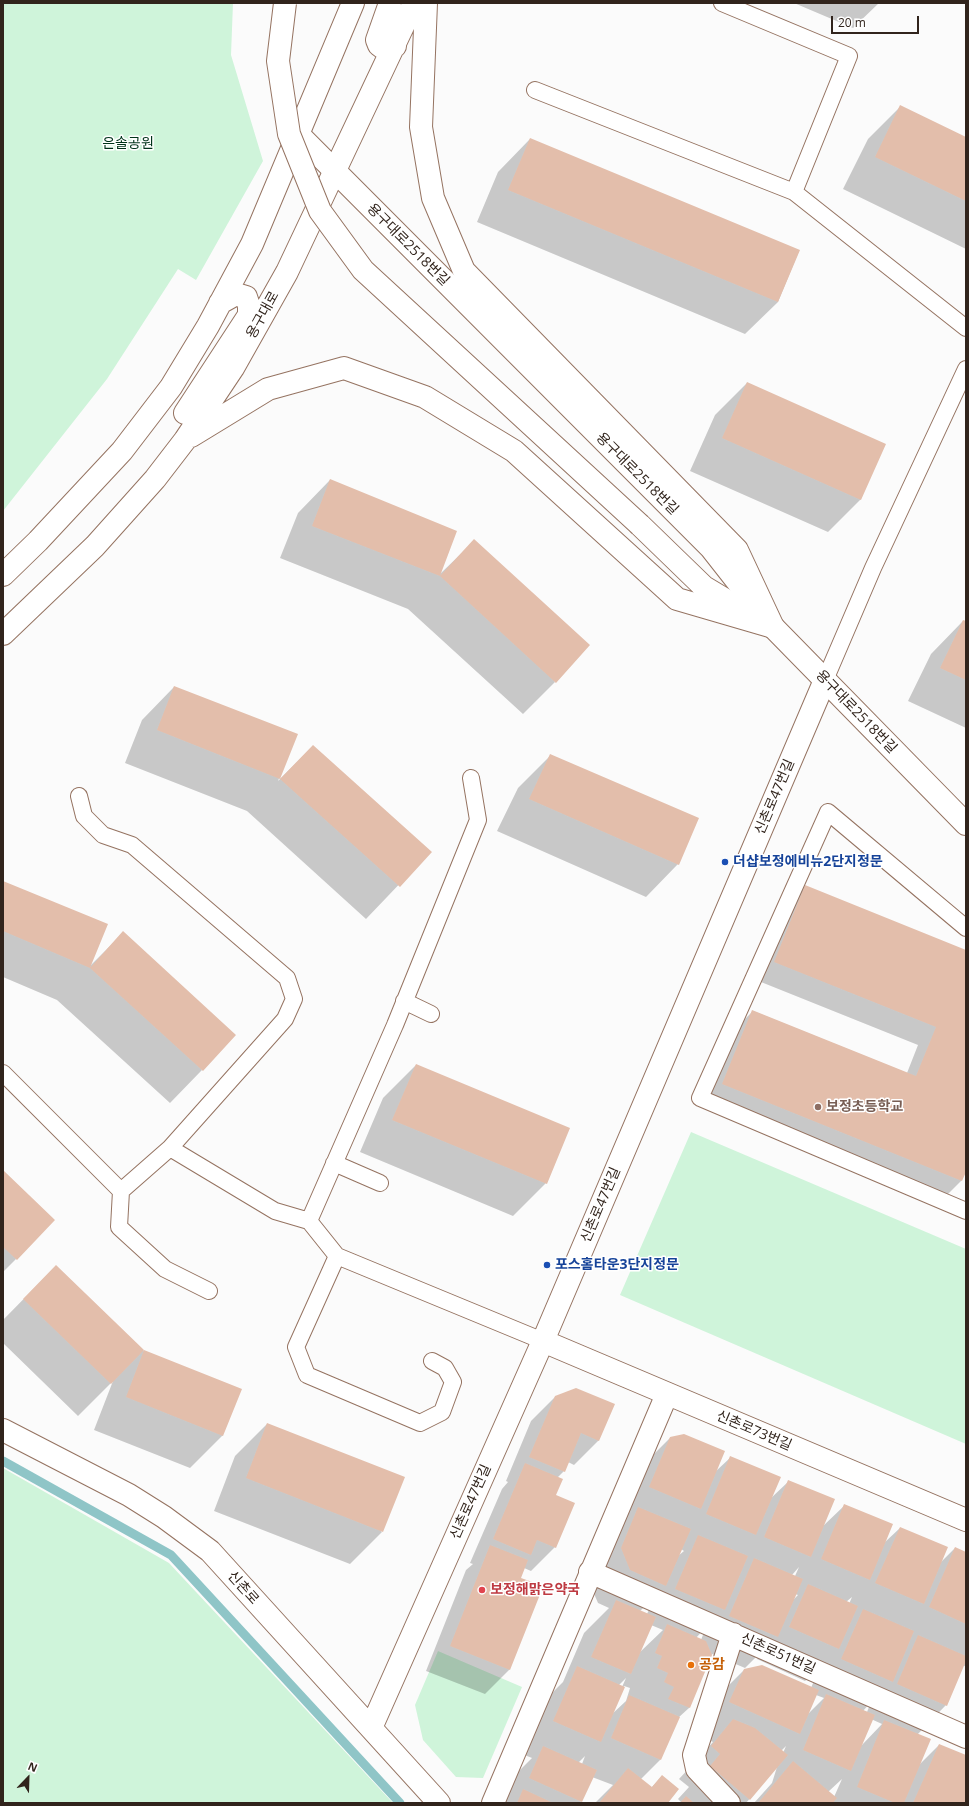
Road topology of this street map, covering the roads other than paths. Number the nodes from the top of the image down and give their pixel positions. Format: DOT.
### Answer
graph roads {
  1 [pos="285,3"];
  2 [pos="353,3"];
  3 [pos="390,3"];
  4 [pos="414,3"];
  5 [pos="426,3"];
  6 [pos="722,3"];
  7 [pos="395,46"];
  8 [pos="535,90"];
  9 [pos="297,133"];
  10 [pos="335,172"];
  11 [pos="794,192"];
  12 [pos="220,302"];
  13 [pos="966,328"];
  14 [pos="966,369"];
  15 [pos="185,440"];
  16 [pos="155,479"];
  17 [pos="3,575"];
  18 [pos="773,627"];
  19 [pos="3,634"];
  20 [pos="825,680"];
  21 [pos="471,778"];
  22 [pos="78,796"];
  23 [pos="966,824"];
  24 [pos="966,928"];
  25 [pos="404,1001"];
  26 [pos="431,1014"];
  27 [pos="3,1073"];
  28 [pos="170,1148"];
  29 [pos="334,1163"];
  30 [pos="380,1183"];
  31 [pos="121,1191"];
  32 [pos="966,1211"];
  33 [pos="309,1221"];
  34 [pos="337,1256"];
  35 [pos="209,1291"];
  36 [pos="543,1341"];
  37 [pos="432,1361"];
  38 [pos="667,1394"];
  39 [pos="3,1430"];
  40 [pos="966,1520"];
  41 [pos="590,1572"];
  42 [pos="733,1634"];
  43 [pos="371,1728"];
  44 [pos="966,1737"];
  45 [pos="439,1803"];
  46 [pos="493,1803"];
  47 [pos="729,1803"];
  1 -- 18 [label="street, bridge"];
  2 -- 9 [label="street"];
  3 -- 7 [label="street"];
  4 -- 7 [label="street, 용구대로"];
  5 -- 18 [label="street"];
  6 -- 11 [label="lane"];
  7 -- 10 [label="street, 용구대로"];
  8 -- 11 [label="lane"];
  9 -- 10 [label="street, 용구대로2518번길"];
  9 -- 12 [label="street"];
  10 -- 15 [label="street, 용구대로"];
  10 -- 18 [label="street, 용구대로2518번길"];
  11 -- 13 [label="lane"];
  12 -- 16 [label="street"];
  12 -- 17 [label="street"];
  14 -- 20 [label="lane"];
  15 -- 16 [label="street, 용구대로"];
  15 -- 18 [label="street"];
  16 -- 19 [label="street, 용구대로"];
  18 -- 20 [label="street, 용구대로2518번길"];
  20 -- 23 [label="street, 용구대로2518번길"];
  20 -- 36 [label="street, 신촌로47번길"];
  21 -- 25 [label="lane"];
  22 -- 28 [label="lane"];
  24 -- 32 [label="lane"];
  25 -- 26 [label="lane"];
  25 -- 29 [label="lane"];
  27 -- 31 [label="lane"];
  28 -- 31 [label="lane"];
  28 -- 33 [label="lane"];
  29 -- 30 [label="lane"];
  29 -- 33 [label="lane"];
  31 -- 35 [label="lane"];
  33 -- 34 [label="lane"];
  34 -- 36 [label="lane"];
  34 -- 37 [label="lane"];
  36 -- 38 [label="street, 신촌로73번길"];
  36 -- 43 [label="street, 신촌로47번길"];
  38 -- 40 [label="street, 신촌로73번길"];
  38 -- 41 [label="street"];
  39 -- 43 [label="street, 신촌로"];
  41 -- 42 [label="street, 신촌로51번길"];
  41 -- 46 [label="street"];
  42 -- 44 [label="street, 신촌로51번길"];
  42 -- 47 [label="street"];
  43 -- 45 [label="street, 신촌로"];
}
